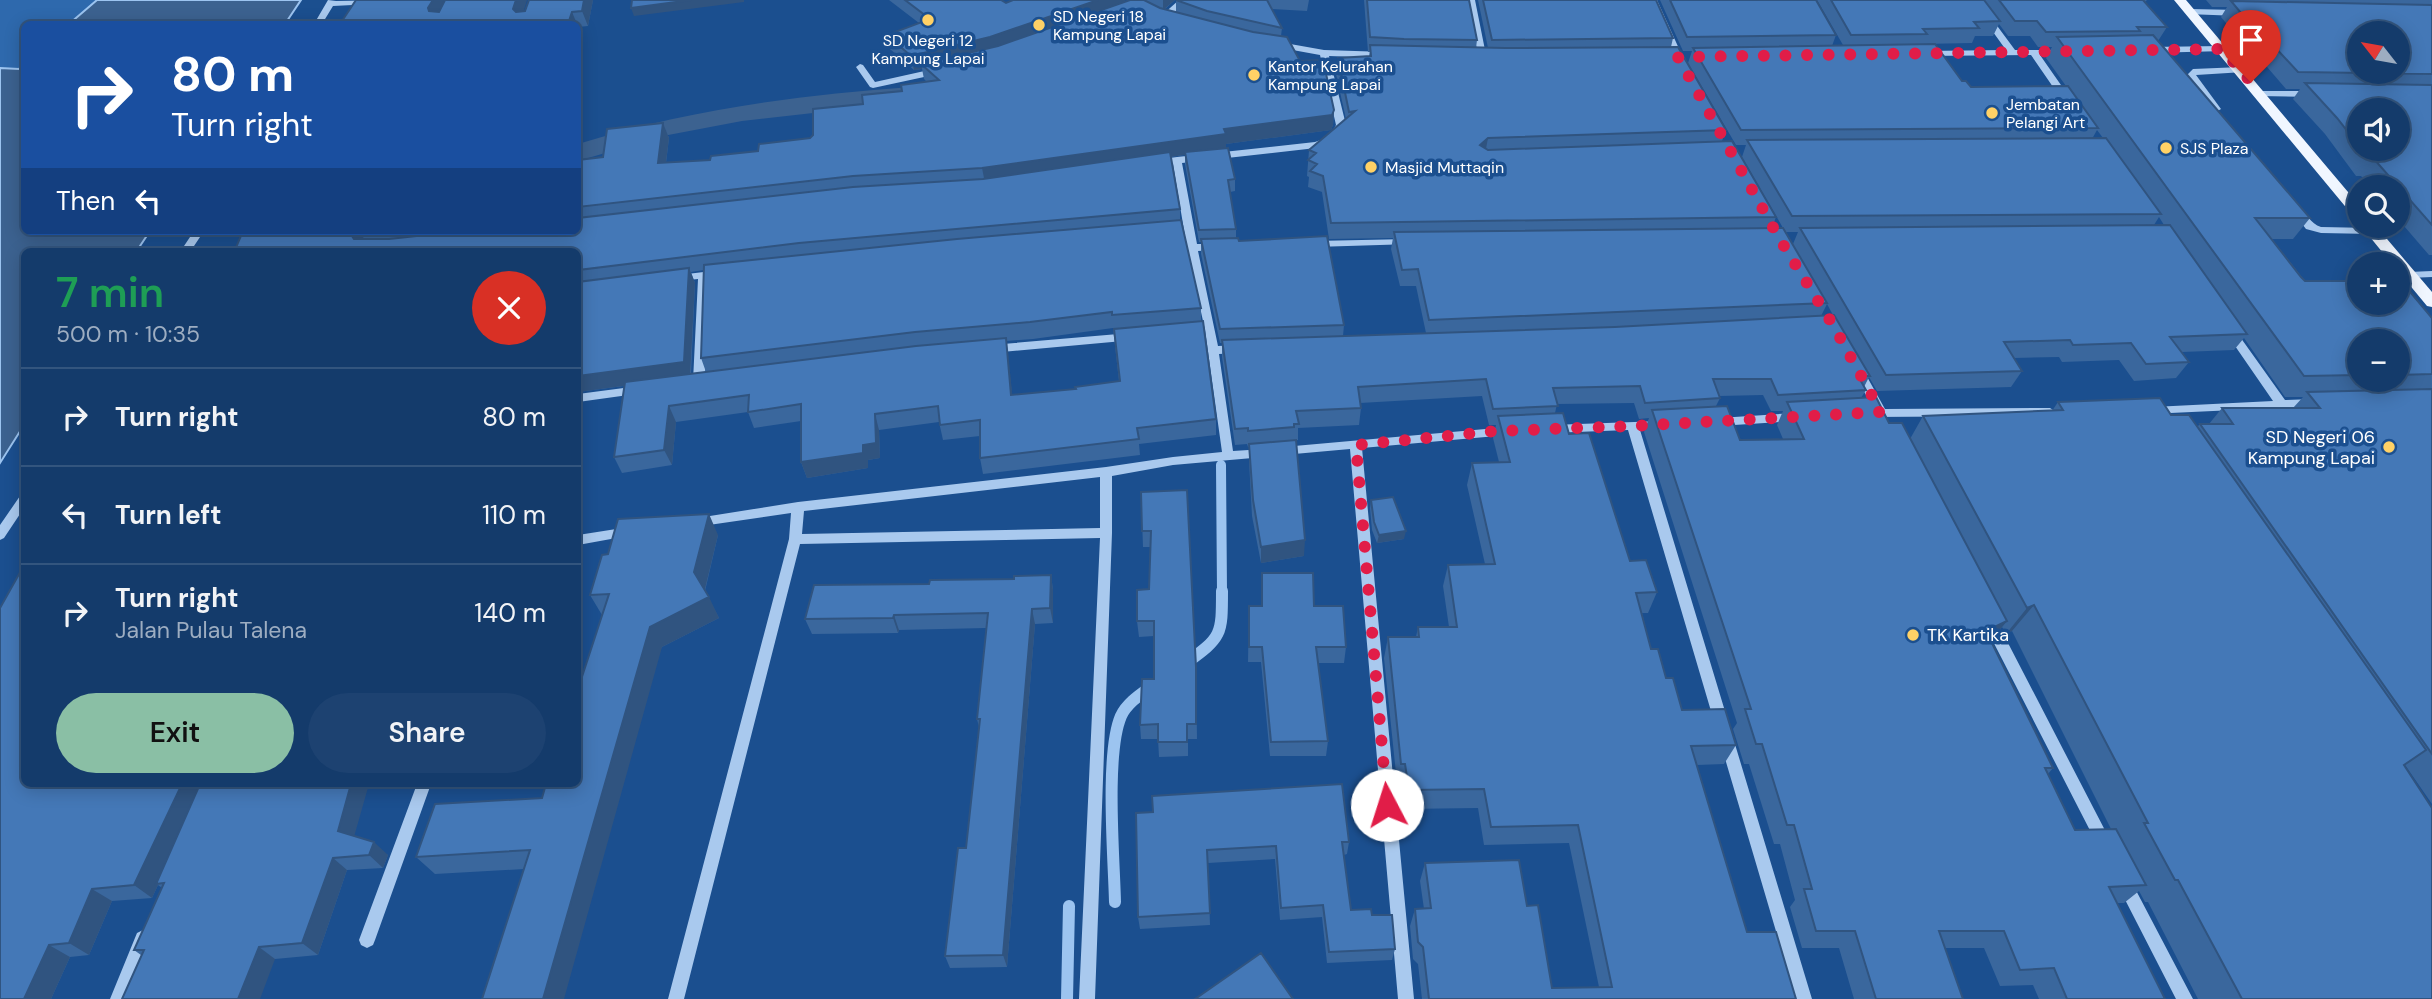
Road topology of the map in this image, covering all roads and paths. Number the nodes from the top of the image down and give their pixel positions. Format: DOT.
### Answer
graph roads {
  1 [pos="392,0"];
  2 [pos="1184,0"];
  3 [pos="1471,0"];
  4 [pos="1653,0"];
  5 [pos="1974,0"];
  6 [pos="2180,0"];
  7 [pos="331,2"];
  8 [pos="364,2"];
  9 [pos="2190,12"];
  10 [pos="358,13"];
  11 [pos="1151,13"];
  12 [pos="2255,13"];
  13 [pos="1164,18"];
  14 [pos="320,21"];
  15 [pos="1177,21"];
  16 [pos="1273,44"];
  17 [pos="2222,49"];
  18 [pos="2141,50"];
  19 [pos="2074,51"];
  20 [pos="2012,52"];
  21 [pos="2033,52"];
  22 [pos="1324,53"];
  23 [pos="1920,54"];
  24 [pos="1391,56"];
  25 [pos="1470,59"];
  26 [pos="1483,60"];
  27 [pos="1497,60"];
  28 [pos="1681,60"];
  29 [pos="860,66"];
  30 [pos="947,69"];
  31 [pos="2241,70"];
  32 [pos="2261,94"];
  33 [pos="2327,94"];
  34 [pos="2071,106"];
  35 [pos="2224,120"];
  36 [pos="1177,160"];
  37 [pos="1138,166"];
  38 [pos="2347,199"];
  39 [pos="2289,201"];
  40 [pos="2347,229"];
  41 [pos="1189,230"];
  42 [pos="1176,231"];
  43 [pos="2378,238"];
  44 [pos="1418,242"];
  45 [pos="1298,244"];
  46 [pos="1232,246"];
  47 [pos="1192,248"];
  48 [pos="2390,252"];
  49 [pos="730,272"];
  50 [pos="2432,274"];
  51 [pos="703,275"];
  52 [pos="2410,275"];
  53 [pos="2410,276"];
  54 [pos="665,280"];
  55 [pos="2432,302"];
  56 [pos="2218,315"];
  57 [pos="1210,330"];
  58 [pos="1196,331"];
  59 [pos="1141,336"];
  60 [pos="1254,348"];
  61 [pos="975,350"];
  62 [pos="1213,350"];
  63 [pos="1851,358"];
  64 [pos="713,380"];
  65 [pos="699,381"];
  66 [pos="686,383"];
  67 [pos="645,389"];
  68 [pos="581,398"];
  69 [pos="2323,403"];
  70 [pos="2281,404"];
  71 [pos="2058,411"];
  72 [pos="1854,414"];
  73 [pos="2151,415"];
  74 [pos="1812,416"];
  75 [pos="1885,418"];
  76 [pos="1702,422"];
  77 [pos="1674,424"];
  78 [pos="1633,426"];
  79 [pos="1524,430"];
  80 [pos="1538,430"];
  81 [pos="1356,445"];
  82 [pos="1228,456"];
  83 [pos="1106,472"];
  84 [pos="21,504"];
  85 [pos="798,506"];
  86 [pos="688,523"];
  87 [pos="646,530"];
  88 [pos="1106,533"];
  89 [pos="0,535"];
  90 [pos="795,539"];
  91 [pos="581,540"];
  92 [pos="1982,608"];
  93 [pos="423,787"];
  94 [pos="2109,852"];
  95 [pos="2121,877"];
  96 [pos="148,926"];
  97 [pos="367,940"];
  98 [pos="118,999"];
  99 [pos="676,999"];
  100 [pos="1087,999"];
  101 [pos="1405,999"];
  102 [pos="1804,999"];
  103 [pos="2185,999"];
  1 -- 8 [label="street"];
  2 -- 13 [label="street"];
  3 -- 26 [label="street"];
  4 -- 28 [label="street"];
  5 -- 20 [label="street"];
  6 -- 9 [label="main road"];
  7 -- 8 [label="street"];
  7 -- 14 [label="street"];
  8 -- 10 [label="street"];
  9 -- 12 [label="street"];
  9 -- 17 [label="main road"];
  11 -- 13 [label="street"];
  13 -- 15 [label="street"];
  16 -- 22 [label="street"];
  17 -- 18 [label="street"];
  17 -- 31 [label="main road"];
  19 -- 21 [label="street"];
  20 -- 21 [label="street"];
  20 -- 23 [label="street"];
  21 -- 34 [label="street"];
  22 -- 24 [label="street"];
  22 -- 36 [label="street"];
  25 -- 26 [label="street"];
  26 -- 27 [label="street"];
  29 -- 30 [label="street"];
  31 -- 32 [label="main road"];
  31 -- 35 [label="street"];
  32 -- 33 [label="street"];
  32 -- 38 [label="main road"];
  36 -- 37 [label="street"];
  36 -- 41 [label="street"];
  39 -- 40 [label="street"];
  41 -- 42 [label="street"];
  41 -- 47 [label="street"];
  43 -- 48 [label="main road"];
  44 -- 45 [label="street"];
  46 -- 47 [label="street"];
  47 -- 57 [label="street"];
  49 -- 51 [label="street"];
  50 -- 52 [label="street"];
  51 -- 54 [label="street"];
  51 -- 65 [label="street"];
  53 -- 55 [label="main road"];
  56 -- 70 [label="street"];
  57 -- 58 [label="street"];
  57 -- 62 [label="street"];
  59 -- 61 [label="street"];
  60 -- 62 [label="street"];
  62 -- 82 [label="street"];
  63 -- 75 [label="street"];
  64 -- 65 [label="street"];
  65 -- 66 [label="street"];
  67 -- 68 [label="street"];
  69 -- 70 [label="street"];
  70 -- 73 [label="street"];
  71 -- 75 [label="street"];
  72 -- 75 [label="street"];
  74 -- 76 [label="street"];
  77 -- 78 [label="street"];
  78 -- 80 [label="street"];
  78 -- 102 [label="street"];
  79 -- 81 [label="street"];
  81 -- 82 [label="street"];
  81 -- 101 [label="street"];
  82 -- 83 [label="street"];
  83 -- 85 [label="street"];
  83 -- 88 [label="street"];
  84 -- 89 [label="street"];
  85 -- 86 [label="street"];
  85 -- 90 [label="street"];
  87 -- 91 [label="street"];
  88 -- 90 [label="street"];
  88 -- 100 [label="street"];
  90 -- 99 [label="street"];
  92 -- 94 [label="street"];
  93 -- 97 [label="street"];
  95 -- 103 [label="street"];
  96 -- 98 [label="street"];
}
